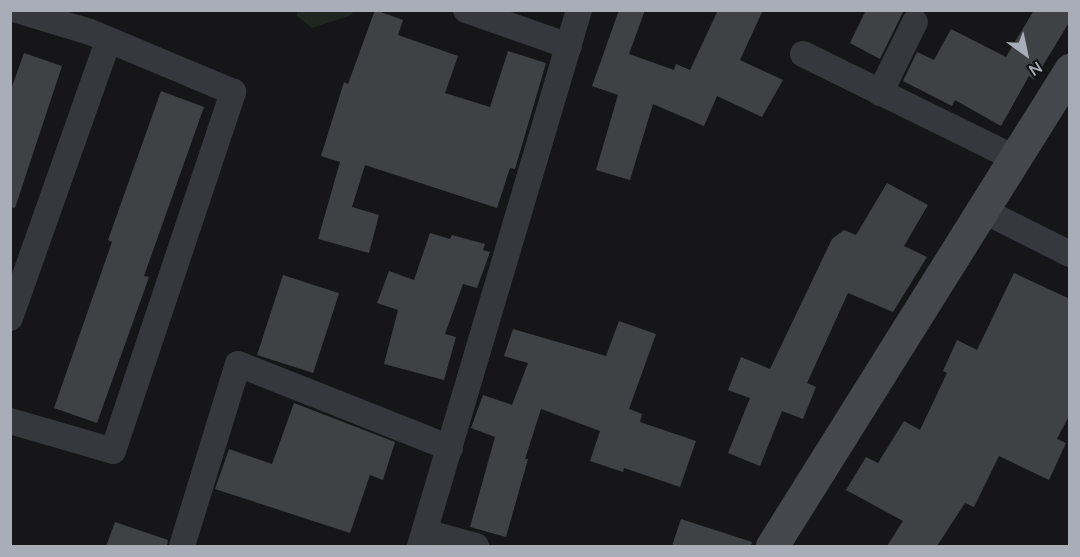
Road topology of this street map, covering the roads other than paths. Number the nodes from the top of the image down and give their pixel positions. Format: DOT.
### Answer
graph roads {
  1 [pos="17,10"];
  2 [pos="466,10"];
  3 [pos="579,10"];
  4 [pos="915,22"];
  5 [pos="98,28"];
  6 [pos="569,46"];
  7 [pos="802,54"];
  8 [pos="1070,70"];
  9 [pos="880,93"];
  10 [pos="1014,158"];
  11 [pos="982,210"];
  12 [pos="1070,254"];
  13 [pos="10,318"];
  14 [pos="10,421"];
  15 [pos="450,448"];
  16 [pos="422,539"];
  17 [pos="182,546"];
  18 [pos="476,546"];
  19 [pos="772,546"];
  1 -- 5 [label="street"];
  2 -- 6 [label="street"];
  3 -- 6 [label="street"];
  4 -- 9 [label="street"];
  5 -- 13 [label="street"];
  5 -- 14 [label="street"];
  6 -- 15 [label="street"];
  7 -- 9 [label="street"];
  8 -- 10 [label="street"];
  9 -- 10 [label="street"];
  10 -- 11 [label="street"];
  11 -- 12 [label="street"];
  11 -- 19 [label="street"];
  15 -- 16 [label="street"];
  15 -- 17 [label="street"];
  16 -- 18 [label="street"];
}
